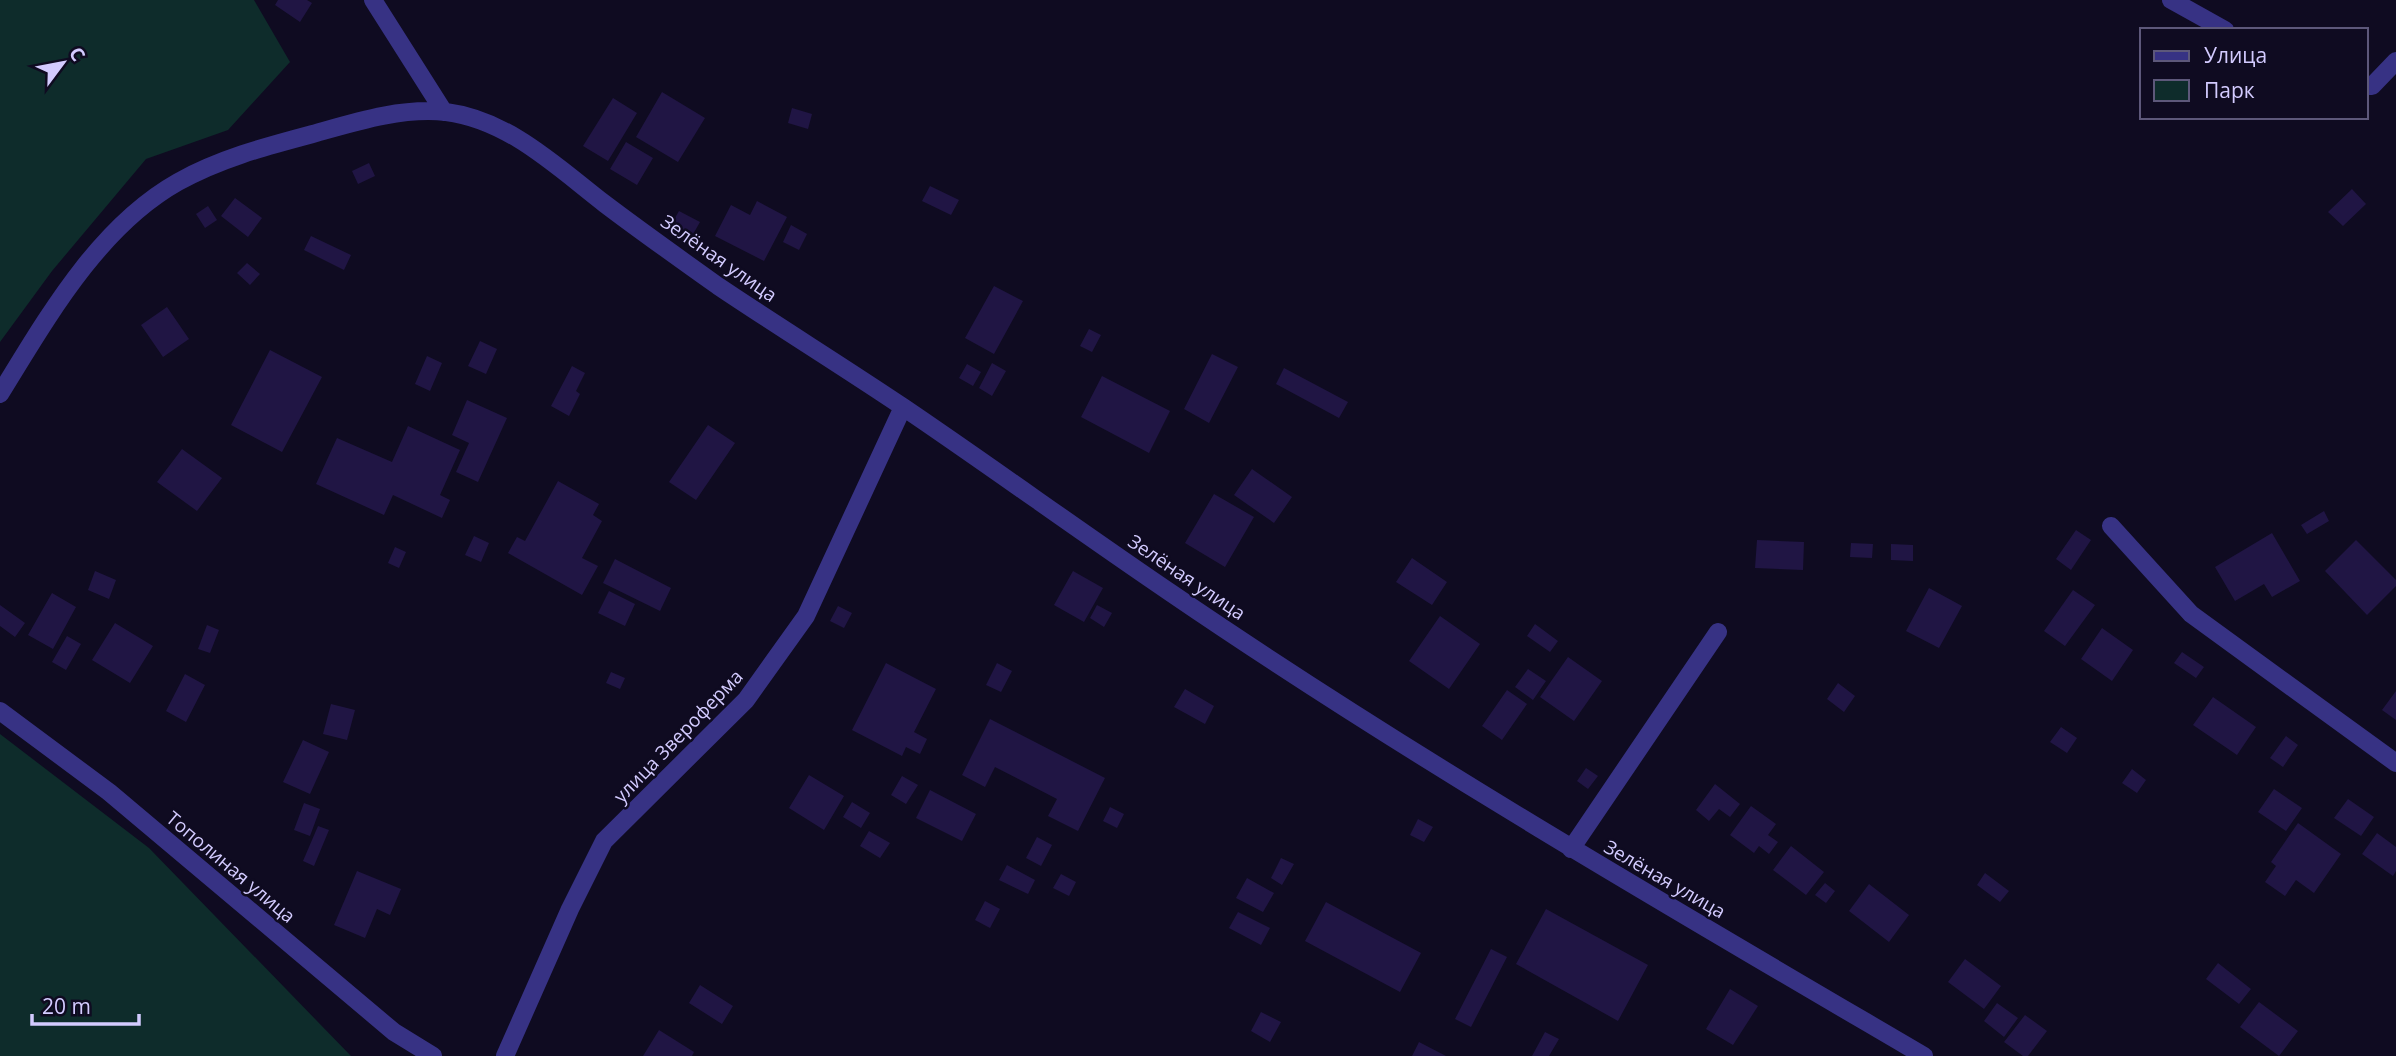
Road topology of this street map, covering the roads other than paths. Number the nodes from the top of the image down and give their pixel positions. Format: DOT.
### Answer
graph roads {
  1 [pos="2171,0"];
  2 [pos="377,2"];
  3 [pos="2221,28"];
  4 [pos="2396,61"];
  5 [pos="2368,86"];
  6 [pos="444,112"];
  7 [pos="0,394"];
  8 [pos="903,407"];
  9 [pos="2111,526"];
  10 [pos="1718,632"];
  11 [pos="0,711"];
  12 [pos="2396,763"];
  13 [pos="1571,849"];
  14 [pos="433,1056"];
  15 [pos="505,1056"];
  16 [pos="1924,1056"];
  1 -- 3 [label="street"];
  2 -- 6 [label="street"];
  4 -- 5 [label="street"];
  6 -- 7 [label="street, Зелёная улица"];
  6 -- 8 [label="street, Зелёная улица"];
  8 -- 13 [label="street, Зелёная улица"];
  8 -- 15 [label="street, улица Звероферма"];
  9 -- 12 [label="street"];
  10 -- 13 [label="street"];
  11 -- 14 [label="street, Тополиная улица"];
  13 -- 16 [label="street, Зелёная улица"];
}
